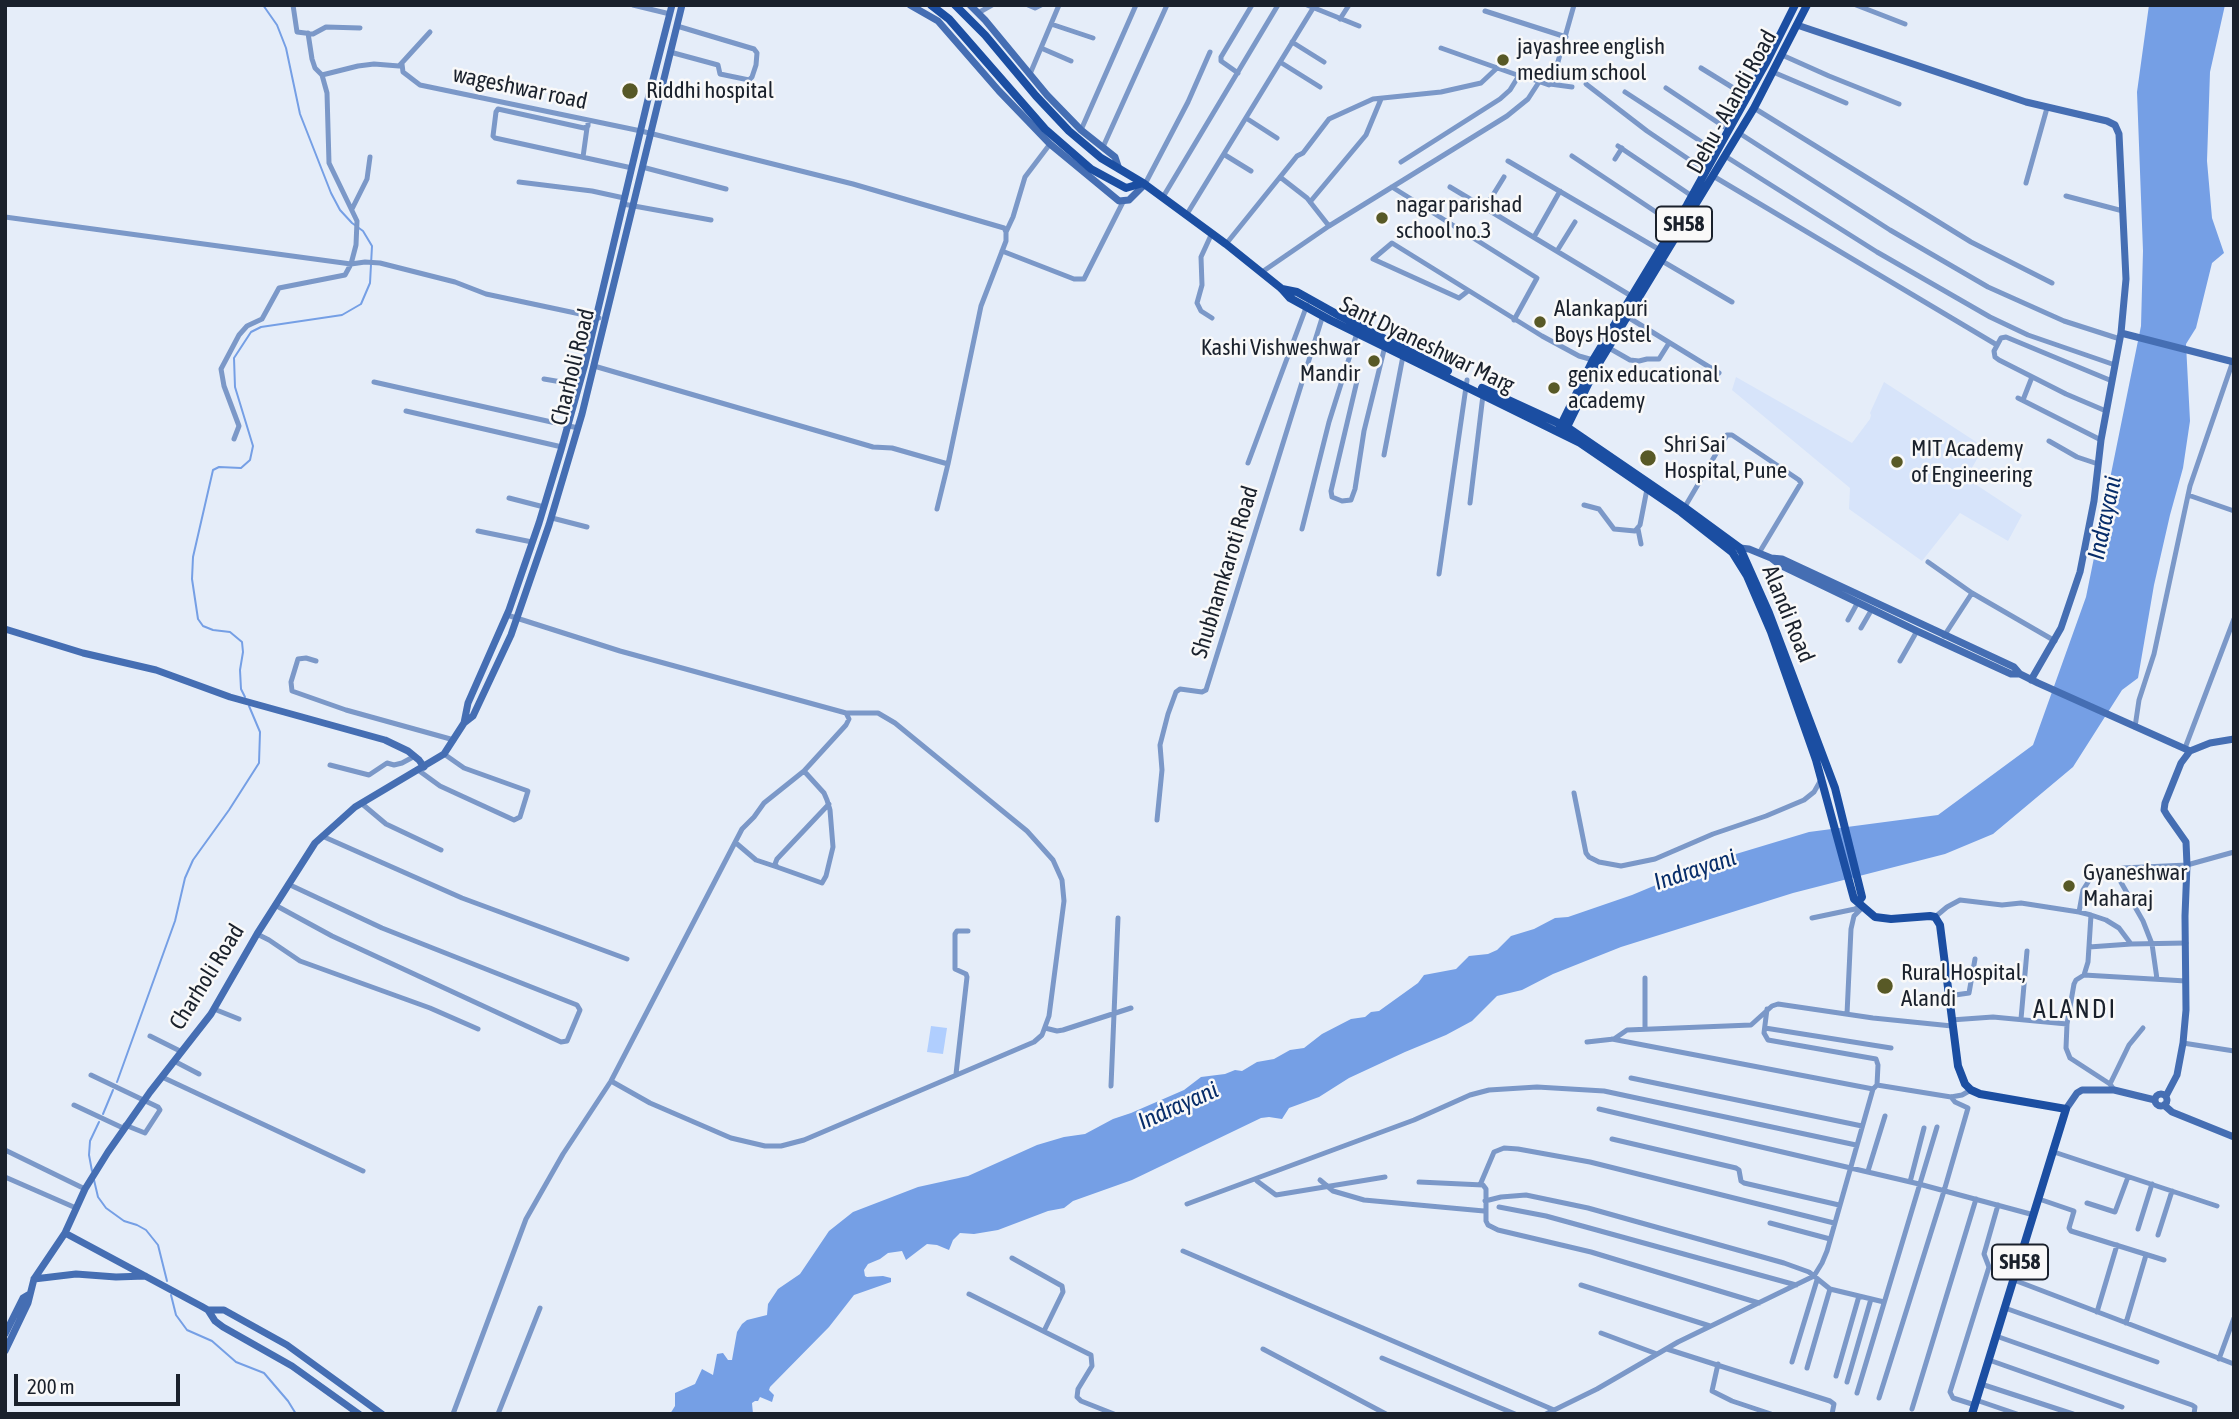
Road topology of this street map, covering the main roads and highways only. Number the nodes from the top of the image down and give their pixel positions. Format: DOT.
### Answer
graph roads {
  1 [pos="931,5"];
  2 [pos="956,5"];
  3 [pos="1794,6"];
  4 [pos="1805,9"];
  5 [pos="981,55"];
  6 [pos="973,62"];
  7 [pos="1721,154"];
  8 [pos="1710,174"];
  9 [pos="1144,183"];
  10 [pos="1678,227"];
  11 [pos="1635,298"];
  12 [pos="1624,315"];
  13 [pos="1563,429"];
  14 [pos="1683,510"];
  15 [pos="1736,550"];
  16 [pos="1818,754"];
  17 [pos="1856,892"];
  18 [pos="1974,1406"];
  1 -- 5 [label="main road"];
  2 -- 9 [label="main road"];
  3 -- 7 [label="main road, Dehu - Alandi Road / SH58"];
  4 -- 7 [label="main road, Dehu - Alandi Road / SH58"];
  5 -- 6 [label="main road"];
  5 -- 9 [label="main road"];
  7 -- 8 [label="main road, Dehu - Alandi Road / SH58"];
  8 -- 10 [label="main road, Dehu - Alandi Road / SH58"];
  8 -- 10 [label="main road, Dehu - Alandi Road / SH58"];
  9 -- 13 [label="main road, Sant Dyaneshwar Marg"];
  10 -- 11 [label="main road, Dehu - Alandi Road / SH58"];
  10 -- 11 [label="main road, Dehu - Alandi Road / SH58"];
  11 -- 12 [label="main road, Dehu - Alandi Road / SH58"];
  12 -- 13 [label="main road, Dehu - Alandi Road / SH58"];
  12 -- 13 [label="main road, Dehu - Alandi Road / SH58"];
  13 -- 14 [label="main road, Alandi Road"];
  13 -- 14 [label="main road"];
  14 -- 15 [label="main road, Alandi Road"];
  14 -- 15 [label="main road, Alandi Road"];
  15 -- 16 [label="main road, Alandi Road"];
  16 -- 17 [label="main road, Alandi Road"];
  16 -- 17 [label="main road, Alandi Road"];
  17 -- 18 [label="main road, SH58"];
}
